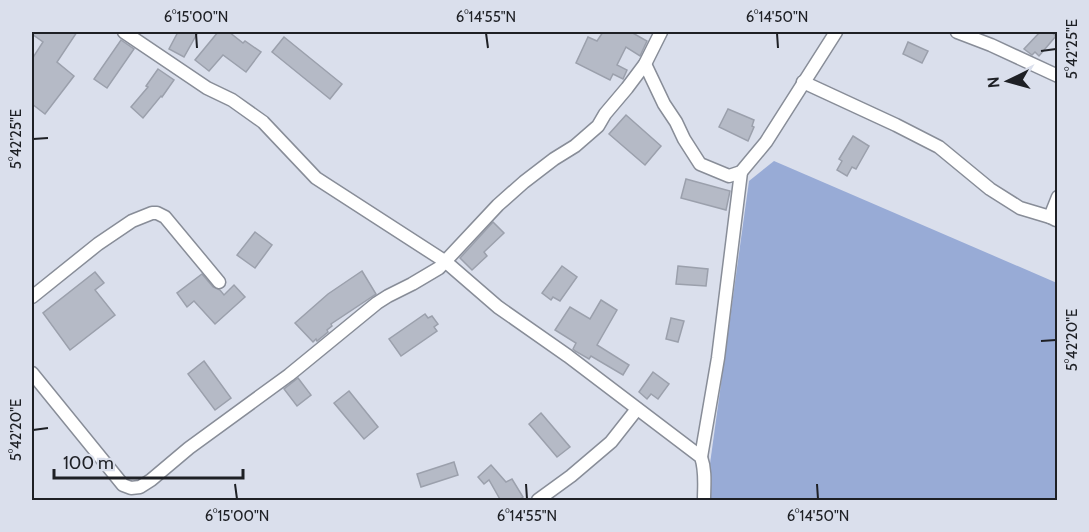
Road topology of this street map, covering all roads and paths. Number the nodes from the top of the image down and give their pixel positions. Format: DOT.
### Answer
graph roads {
  1 [pos="124,32"];
  2 [pos="661,32"];
  3 [pos="836,32"];
  4 [pos="957,32"];
  5 [pos="645,64"];
  6 [pos="1058,76"];
  7 [pos="803,82"];
  8 [pos="741,172"];
  9 [pos="1058,197"];
  10 [pos="1054,219"];
  11 [pos="446,262"];
  12 [pos="219,282"];
  13 [pos="32,297"];
  14 [pos="32,373"];
  15 [pos="637,409"];
  16 [pos="701,457"];
  17 [pos="538,501"];
  18 [pos="704,501"];
  1 -- 11 [label="street"];
  2 -- 5 [label="street"];
  3 -- 7 [label="street"];
  4 -- 6 [label="street"];
  5 -- 8 [label="street"];
  5 -- 11 [label="street"];
  7 -- 8 [label="street"];
  7 -- 10 [label="street"];
  8 -- 16 [label="street"];
  9 -- 10 [label="street"];
  11 -- 14 [label="street"];
  11 -- 15 [label="street"];
  12 -- 13 [label="street"];
  15 -- 16 [label="street"];
  15 -- 17 [label="street"];
  16 -- 18 [label="street"];
}
